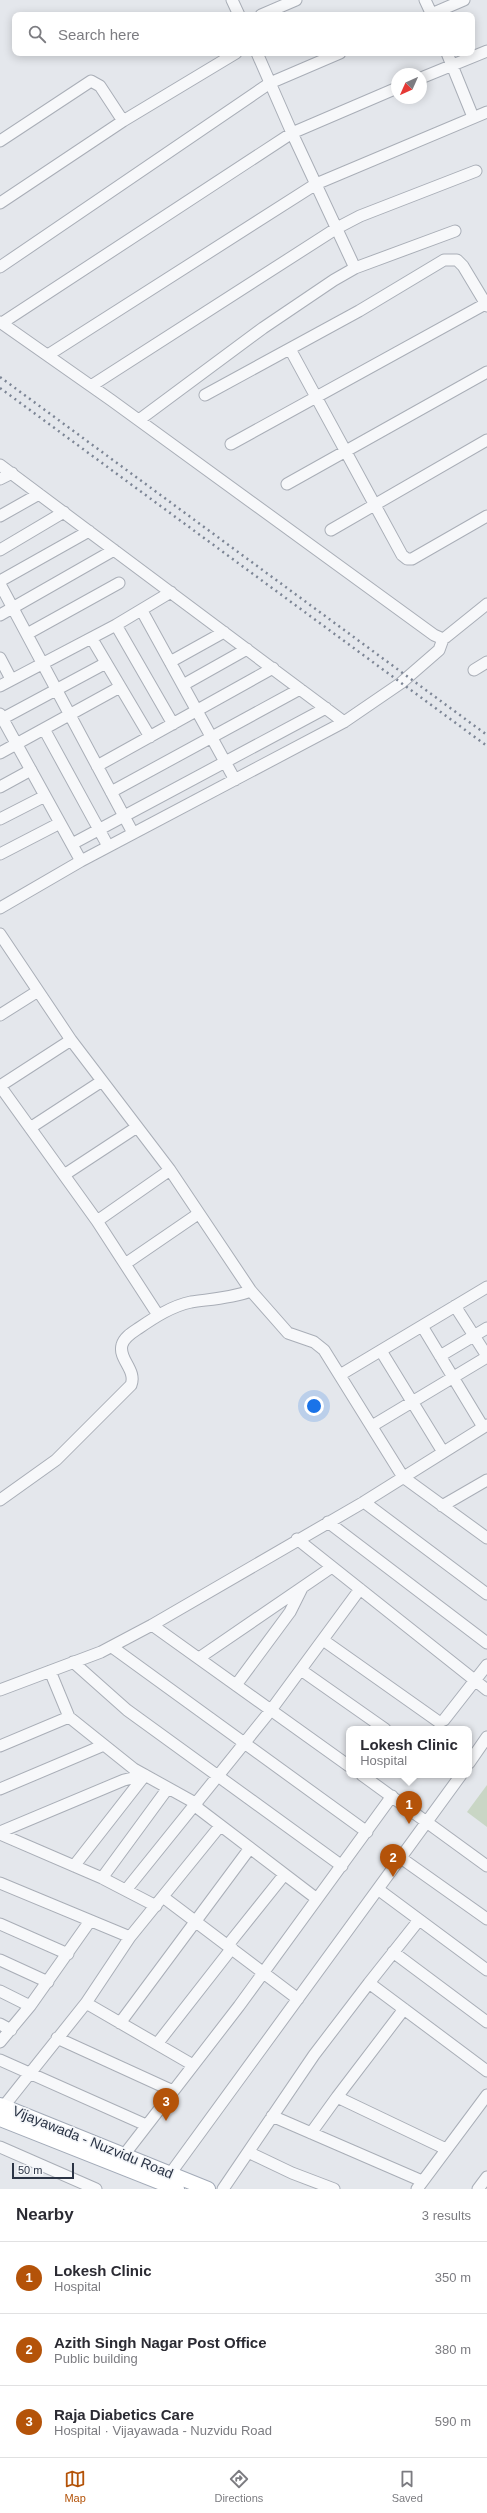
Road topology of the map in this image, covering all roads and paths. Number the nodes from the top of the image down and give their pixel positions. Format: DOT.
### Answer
graph roads {
  1 [pos="232,0"];
  2 [pos="296,0"];
  3 [pos="425,0"];
  4 [pos="464,0"];
  5 [pos="238,12"];
  6 [pos="268,12"];
  7 [pos="430,12"];
  8 [pos="438,12"];
  9 [pos="487,51"];
  10 [pos="231,56"];
  11 [pos="258,56"];
  12 [pos="333,56"];
  13 [pos="449,56"];
  14 [pos="474,56"];
  15 [pos="475,56"];
  16 [pos="452,65"];
  17 [pos="427,75"];
  18 [pos="270,83"];
  19 [pos="391,91"];
  20 [pos="487,112"];
  21 [pos="473,118"];
  22 [pos="122,121"];
  23 [pos="292,133"];
  24 [pos="0,140"];
  25 [pos="476,171"];
  26 [pos="316,184"];
  27 [pos="0,203"];
  28 [pos="336,228"];
  29 [pos="455,231"];
  30 [pos="0,267"];
  31 [pos="354,268"];
  32 [pos="486,304"];
  33 [pos="1,322"];
  34 [pos="290,348"];
  35 [pos="48,355"];
  36 [pos="487,372"];
  37 [pos="91,386"];
  38 [pos="205,395"];
  39 [pos="318,398"];
  40 [pos="138,420"];
  41 [pos="487,440"];
  42 [pos="231,444"];
  43 [pos="347,451"];
  44 [pos="0,465"];
  45 [pos="12,473"];
  46 [pos="0,480"];
  47 [pos="287,484"];
  48 [pos="39,494"];
  49 [pos="376,504"];
  50 [pos="64,512"];
  51 [pos="0,516"];
  52 [pos="487,516"];
  53 [pos="331,530"];
  54 [pos="89,531"];
  55 [pos="0,550"];
  56 [pos="114,550"];
  57 [pos="0,581"];
  58 [pos="119,583"];
  59 [pos="0,584"];
  60 [pos="171,592"];
  61 [pos="487,604"];
  62 [pos="13,608"];
  63 [pos="142,611"];
  64 [pos="0,615"];
  65 [pos="116,625"];
  66 [pos="224,632"];
  67 [pos="27,634"];
  68 [pos="446,637"];
  69 [pos="92,639"];
  70 [pos="247,649"];
  71 [pos="0,658"];
  72 [pos="42,662"];
  73 [pos="170,662"];
  74 [pos="487,662"];
  75 [pos="106,663"];
  76 [pos="273,668"];
  77 [pos="474,670"];
  78 [pos="11,679"];
  79 [pos="183,685"];
  80 [pos="0,686"];
  81 [pos="120,687"];
  82 [pos="56,689"];
  83 [pos="300,689"];
  84 [pos="326,708"];
  85 [pos="197,711"];
  86 [pos="70,715"];
  87 [pos="1,718"];
  88 [pos="344,722"];
  89 [pos="173,724"];
  90 [pos="44,729"];
  91 [pos="150,737"];
  92 [pos="212,737"];
  93 [pos="16,744"];
  94 [pos="0,753"];
  95 [pos="226,764"];
  96 [pos="97,766"];
  97 [pos="31,770"];
  98 [pos="235,780"];
  99 [pos="0,787"];
  100 [pos="111,792"];
  101 [pos="45,796"];
  102 [pos="124,817"];
  103 [pos="0,819"];
  104 [pos="60,823"];
  105 [pos="99,830"];
  106 [pos="133,833"];
  107 [pos="72,844"];
  108 [pos="108,846"];
  109 [pos="0,854"];
  110 [pos="81,861"];
  111 [pos="0,908"];
  112 [pos="0,934"];
  113 [pos="38,990"];
  114 [pos="0,1015"];
  115 [pos="71,1040"];
  116 [pos="102,1081"];
  117 [pos="0,1086"];
  118 [pos="137,1127"];
  119 [pos="30,1128"];
  120 [pos="170,1170"];
  121 [pos="64,1175"];
  122 [pos="198,1214"];
  123 [pos="97,1221"];
  124 [pos="125,1264"];
  125 [pos="487,1287"];
  126 [pos="251,1291"];
  127 [pos="455,1306"];
  128 [pos="158,1315"];
  129 [pos="422,1326"];
  130 [pos="487,1328"];
  131 [pos="474,1336"];
  132 [pos="381,1351"];
  133 [pos="440,1356"];
  134 [pos="487,1357"];
  135 [pos="340,1375"];
  136 [pos="453,1377"];
  137 [pos="413,1402"];
  138 [pos="372,1426"];
  139 [pos="485,1426"];
  140 [pos="443,1452"];
  141 [pos="403,1477"];
  142 [pos="485,1484"];
  143 [pos="0,1500"];
  144 [pos="364,1502"];
  145 [pos="442,1506"];
  146 [pos="328,1522"];
  147 [pos="487,1538"];
  148 [pos="297,1539"];
  149 [pos="332,1567"];
  150 [pos="304,1586"];
  151 [pos="360,1589"];
  152 [pos="487,1594"];
  153 [pos="152,1625"];
  154 [pos="323,1640"];
  155 [pos="487,1643"];
  156 [pos="112,1646"];
  157 [pos="199,1658"];
  158 [pos="74,1662"];
  159 [pos="487,1665"];
  160 [pos="301,1670"];
  161 [pos="50,1671"];
  162 [pos="475,1681"];
  163 [pos="236,1685"];
  164 [pos="0,1690"];
  165 [pos="487,1690"];
  166 [pos="271,1710"];
  167 [pos="69,1717"];
  168 [pos="381,1726"];
  169 [pos="487,1737"];
  170 [pos="245,1743"];
  171 [pos="104,1745"];
  172 [pos="0,1746"];
  173 [pos="472,1759"];
  174 [pos="346,1764"];
  175 [pos="145,1775"];
  176 [pos="219,1776"];
  177 [pos="366,1778"];
  178 [pos="456,1778"];
  179 [pos="168,1788"];
  180 [pos="0,1789"];
  181 [pos="392,1796"];
  182 [pos="196,1805"];
  183 [pos="428,1822"];
  184 [pos="220,1826"];
  185 [pos="367,1832"];
  186 [pos="0,1833"];
  187 [pos="250,1848"];
  188 [pos="402,1858"];
  189 [pos="74,1866"];
  190 [pos="342,1866"];
  191 [pos="487,1866"];
  192 [pos="284,1874"];
  193 [pos="102,1878"];
  194 [pos="0,1883"];
  195 [pos="126,1890"];
  196 [pos="379,1890"];
  197 [pos="316,1899"];
  198 [pos="160,1901"];
  199 [pos="487,1919"];
  200 [pos="419,1920"];
  201 [pos="90,1921"];
  202 [pos="198,1921"];
  203 [pos="0,1924"];
  204 [pos="130,1937"];
  205 [pos="230,1946"];
  206 [pos="394,1952"];
  207 [pos="68,1954"];
  208 [pos="0,1960"];
  209 [pos="487,1970"];
  210 [pos="263,1972"];
  211 [pos="48,1982"];
  212 [pos="369,1983"];
  213 [pos="0,1991"];
  214 [pos="298,1999"];
  215 [pos="86,2003"];
  216 [pos="30,2006"];
  217 [pos="404,2009"];
  218 [pos="487,2022"];
  219 [pos="120,2023"];
  220 [pos="0,2024"];
  221 [pos="11,2030"];
  222 [pos="57,2038"];
  223 [pos="0,2042"];
  224 [pos="157,2044"];
  225 [pos="0,2060"];
  226 [pos="193,2064"];
  227 [pos="487,2071"];
  228 [pos="31,2074"];
  229 [pos="173,2091"];
  230 [pos="487,2095"];
  231 [pos="337,2097"];
  232 [pos="1,2110"];
  233 [pos="272,2116"];
  234 [pos="146,2125"];
  235 [pos="311,2133"];
  236 [pos="0,2147"];
  237 [pos="446,2149"];
  238 [pos="248,2152"];
  239 [pos="124,2155"];
  240 [pos="170,2174"];
  241 [pos="487,2177"];
  242 [pos="420,2185"];
  243 [pos="96,2189"];
  244 [pos="177,2189"];
  245 [pos="208,2189"];
  246 [pos="223,2189"];
  247 [pos="334,2189"];
  248 [pos="478,2189"];
  1 -- 5 [label="street"];
  2 -- 6 [label="street"];
  3 -- 7 [label="street"];
  4 -- 8 [label="street"];
  9 -- 15 [label="street"];
  10 -- 22 [label="street"];
  11 -- 18 [label="street"];
  12 -- 18 [label="street"];
  13 -- 16 [label="street"];
  14 -- 16 [label="street"];
  16 -- 17 [label="street"];
  16 -- 21 [label="street"];
  18 -- 23 [label="street"];
  18 -- 30 [label="street"];
  19 -- 23 [label="street"];
  20 -- 21 [label="street"];
  21 -- 26 [label="street"];
  22 -- 24 [label="street"];
  22 -- 27 [label="street"];
  23 -- 26 [label="street"];
  23 -- 33 [label="street"];
  25 -- 28 [label="street"];
  26 -- 28 [label="street"];
  26 -- 35 [label="street"];
  28 -- 31 [label="street"];
  28 -- 37 [label="street"];
  29 -- 31 [label="street"];
  31 -- 40 [label="street"];
  32 -- 34 [label="street"];
  32 -- 39 [label="street"];
  33 -- 35 [label="street"];
  34 -- 38 [label="street"];
  34 -- 39 [label="street"];
  35 -- 37 [label="street"];
  36 -- 43 [label="street"];
  37 -- 40 [label="street"];
  39 -- 42 [label="street"];
  39 -- 43 [label="street"];
  40 -- 68 [label="street"];
  41 -- 49 [label="street"];
  43 -- 47 [label="street"];
  43 -- 49 [label="street"];
  44 -- 45 [label="street"];
  45 -- 46 [label="street"];
  45 -- 48 [label="street"];
  48 -- 50 [label="street"];
  48 -- 51 [label="street"];
  49 -- 52 [label="street"];
  49 -- 53 [label="street"];
  50 -- 54 [label="street"];
  50 -- 55 [label="street"];
  54 -- 56 [label="street"];
  54 -- 57 [label="street"];
  56 -- 60 [label="street"];
  56 -- 62 [label="street"];
  58 -- 67 [label="street"];
  59 -- 62 [label="street"];
  60 -- 63 [label="street"];
  60 -- 66 [label="street"];
  61 -- 68 [label="street"];
  62 -- 64 [label="street"];
  62 -- 67 [label="street"];
  63 -- 65 [label="street"];
  63 -- 73 [label="street"];
  65 -- 69 [label="street"];
  65 -- 89 [label="street"];
  66 -- 70 [label="street"];
  66 -- 73 [label="street"];
  67 -- 72 [label="street"];
  68 -- 88 [label="street"];
  69 -- 72 [label="street"];
  69 -- 75 [label="street"];
  70 -- 76 [label="street"];
  70 -- 79 [label="street"];
  71 -- 78 [label="street"];
  72 -- 78 [label="street"];
  72 -- 82 [label="street"];
  73 -- 79 [label="street"];
  74 -- 77 [label="street"];
  75 -- 81 [label="street"];
  75 -- 82 [label="street"];
  76 -- 83 [label="street"];
  76 -- 85 [label="street"];
  78 -- 80 [label="street"];
  79 -- 85 [label="street"];
  81 -- 86 [label="street"];
  81 -- 91 [label="street"];
  82 -- 86 [label="street"];
  82 -- 87 [label="street"];
  83 -- 84 [label="street"];
  83 -- 92 [label="street"];
  84 -- 88 [label="street"];
  84 -- 95 [label="street"];
  85 -- 89 [label="street"];
  85 -- 92 [label="street"];
  86 -- 90 [label="street"];
  86 -- 96 [label="street"];
  87 -- 93 [label="street"];
  88 -- 98 [label="street"];
  89 -- 91 [label="street"];
  90 -- 93 [label="street"];
  90 -- 105 [label="street"];
  91 -- 96 [label="street"];
  92 -- 95 [label="street"];
  92 -- 100 [label="street"];
  93 -- 94 [label="street"];
  93 -- 97 [label="street"];
  95 -- 98 [label="street"];
  95 -- 102 [label="street"];
  96 -- 100 [label="street"];
  97 -- 99 [label="street"];
  97 -- 101 [label="street"];
  98 -- 106 [label="street"];
  100 -- 102 [label="street"];
  101 -- 103 [label="street"];
  101 -- 104 [label="street"];
  102 -- 105 [label="street"];
  102 -- 106 [label="street"];
  104 -- 107 [label="street"];
  104 -- 109 [label="street"];
  105 -- 107 [label="street"];
  105 -- 108 [label="street"];
  106 -- 108 [label="street"];
  107 -- 110 [label="street"];
  108 -- 110 [label="street"];
  110 -- 111 [label="street"];
  112 -- 113 [label="street"];
  113 -- 114 [label="street"];
  113 -- 115 [label="street"];
  115 -- 116 [label="street"];
  115 -- 117 [label="street"];
  116 -- 118 [label="street"];
  116 -- 119 [label="street"];
  117 -- 119 [label="street"];
  118 -- 120 [label="street"];
  118 -- 121 [label="street"];
  119 -- 121 [label="street"];
  120 -- 122 [label="street"];
  120 -- 123 [label="street"];
  121 -- 123 [label="street"];
  122 -- 124 [label="street"];
  122 -- 126 [label="street"];
  123 -- 124 [label="street"];
  124 -- 128 [label="street"];
  125 -- 127 [label="street"];
  126 -- 128 [label="street"];
  126 -- 135 [label="street"];
  127 -- 129 [label="street"];
  127 -- 131 [label="street"];
  128 -- 143 [label="street"];
  129 -- 132 [label="street"];
  129 -- 133 [label="street"];
  130 -- 131 [label="street"];
  131 -- 133 [label="street"];
  131 -- 134 [label="street"];
  132 -- 135 [label="street"];
  132 -- 137 [label="street"];
  133 -- 136 [label="street"];
  134 -- 136 [label="street"];
  135 -- 138 [label="street"];
  136 -- 137 [label="street"];
  136 -- 139 [label="street"];
  137 -- 138 [label="street"];
  137 -- 140 [label="street"];
  138 -- 141 [label="street"];
  139 -- 140 [label="street"];
  140 -- 141 [label="street"];
  141 -- 144 [label="street"];
  141 -- 145 [label="street"];
  142 -- 145 [label="street"];
  144 -- 146 [label="street"];
  144 -- 152 [label="street"];
  145 -- 147 [label="street"];
  146 -- 148 [label="street"];
  146 -- 155 [label="street"];
  148 -- 149 [label="street"];
  148 -- 153 [label="street"];
  149 -- 150 [label="street"];
  149 -- 151 [label="street"];
  150 -- 157 [label="street"];
  150 -- 163 [label="street"];
  151 -- 154 [label="street"];
  151 -- 162 [label="street"];
  153 -- 156 [label="street"];
  153 -- 157 [label="street"];
  154 -- 160 [label="street"];
  154 -- 162 [label="street"];
  156 -- 158 [label="street"];
  156 -- 170 [label="street"];
  157 -- 163 [label="street"];
  158 -- 161 [label="street"];
  158 -- 176 [label="street"];
  159 -- 162 [label="street"];
  160 -- 166 [label="street"];
  160 -- 168 [label="street"];
  161 -- 164 [label="street"];
  161 -- 167 [label="street"];
  162 -- 165 [label="street"];
  163 -- 166 [label="street"];
  166 -- 170 [label="street"];
  166 -- 174 [label="street"];
  167 -- 171 [label="street"];
  167 -- 172 [label="street"];
  169 -- 173 [label="street"];
  170 -- 176 [label="street"];
  170 -- 185 [label="street"];
  171 -- 175 [label="street"];
  171 -- 180 [label="street"];
  175 -- 179 [label="street"];
  175 -- 186 [label="street"];
  175 -- 189 [label="street"];
  176 -- 182 [label="street"];
  176 -- 190 [label="street"];
  177 -- 181 [label="street"];
  178 -- 183 [label="street"];
  179 -- 182 [label="street"];
  179 -- 193 [label="street"];
  181 -- 183 [label="street"];
  181 -- 185 [label="street"];
  182 -- 184 [label="street"];
  182 -- 195 [label="street"];
  183 -- 188 [label="street"];
  183 -- 191 [label="street"];
  184 -- 187 [label="street"];
  184 -- 198 [label="street"];
  185 -- 190 [label="street"];
  186 -- 189 [label="street"];
  187 -- 192 [label="street"];
  187 -- 202 [label="street"];
  188 -- 196 [label="street"];
  188 -- 199 [label="street"];
  189 -- 193 [label="street"];
  190 -- 197 [label="street"];
  192 -- 197 [label="street"];
  192 -- 205 [label="street"];
  193 -- 195 [label="street"];
  194 -- 201 [label="street"];
  195 -- 198 [label="street"];
  196 -- 200 [label="street"];
  196 -- 214 [label="street"];
  197 -- 210 [label="street"];
  198 -- 202 [label="street"];
  198 -- 204 [label="street"];
  200 -- 206 [label="street"];
  200 -- 209 [label="street"];
  201 -- 204 [label="street"];
  201 -- 207 [label="street"];
  202 -- 205 [label="street"];
  202 -- 219 [label="street"];
  203 -- 207 [label="street"];
  204 -- 215 [label="street"];
  205 -- 210 [label="street"];
  205 -- 224 [label="street"];
  206 -- 212 [label="street"];
  206 -- 218 [label="street"];
  207 -- 211 [label="street"];
  208 -- 211 [label="street"];
  210 -- 214 [label="street"];
  210 -- 226 [label="street"];
  211 -- 216 [label="street"];
  212 -- 217 [label="street"];
  212 -- 233 [label="street"];
  213 -- 216 [label="street"];
  214 -- 240 [label="street"];
  215 -- 219 [label="street"];
  215 -- 222 [label="street"];
  216 -- 221 [label="street"];
  217 -- 227 [label="street"];
  217 -- 231 [label="street"];
  219 -- 224 [label="street"];
  220 -- 221 [label="street"];
  221 -- 223 [label="street"];
  222 -- 228 [label="street"];
  222 -- 229 [label="street"];
  224 -- 226 [label="street"];
  225 -- 228 [label="street"];
  226 -- 229 [label="street"];
  228 -- 232 [label="street"];
  228 -- 234 [label="street"];
  229 -- 234 [label="street"];
  230 -- 237 [label="street"];
  231 -- 235 [label="street"];
  231 -- 237 [label="street"];
  232 -- 239 [label="main road, Vijayawada - Nuzvidu Road"];
  232 -- 244 [label="main road, Vijayawada - Nuzvidu Road"];
  233 -- 235 [label="street"];
  233 -- 238 [label="street"];
  234 -- 239 [label="street"];
  235 -- 242 [label="street"];
  236 -- 243 [label="street"];
  237 -- 242 [label="street"];
  238 -- 246 [label="street"];
  238 -- 247 [label="street"];
  239 -- 240 [label="main road, Vijayawada - Nuzvidu Road"];
  240 -- 245 [label="main road, Vijayawada - Nuzvidu Road"];
  241 -- 248 [label="street"];
}
